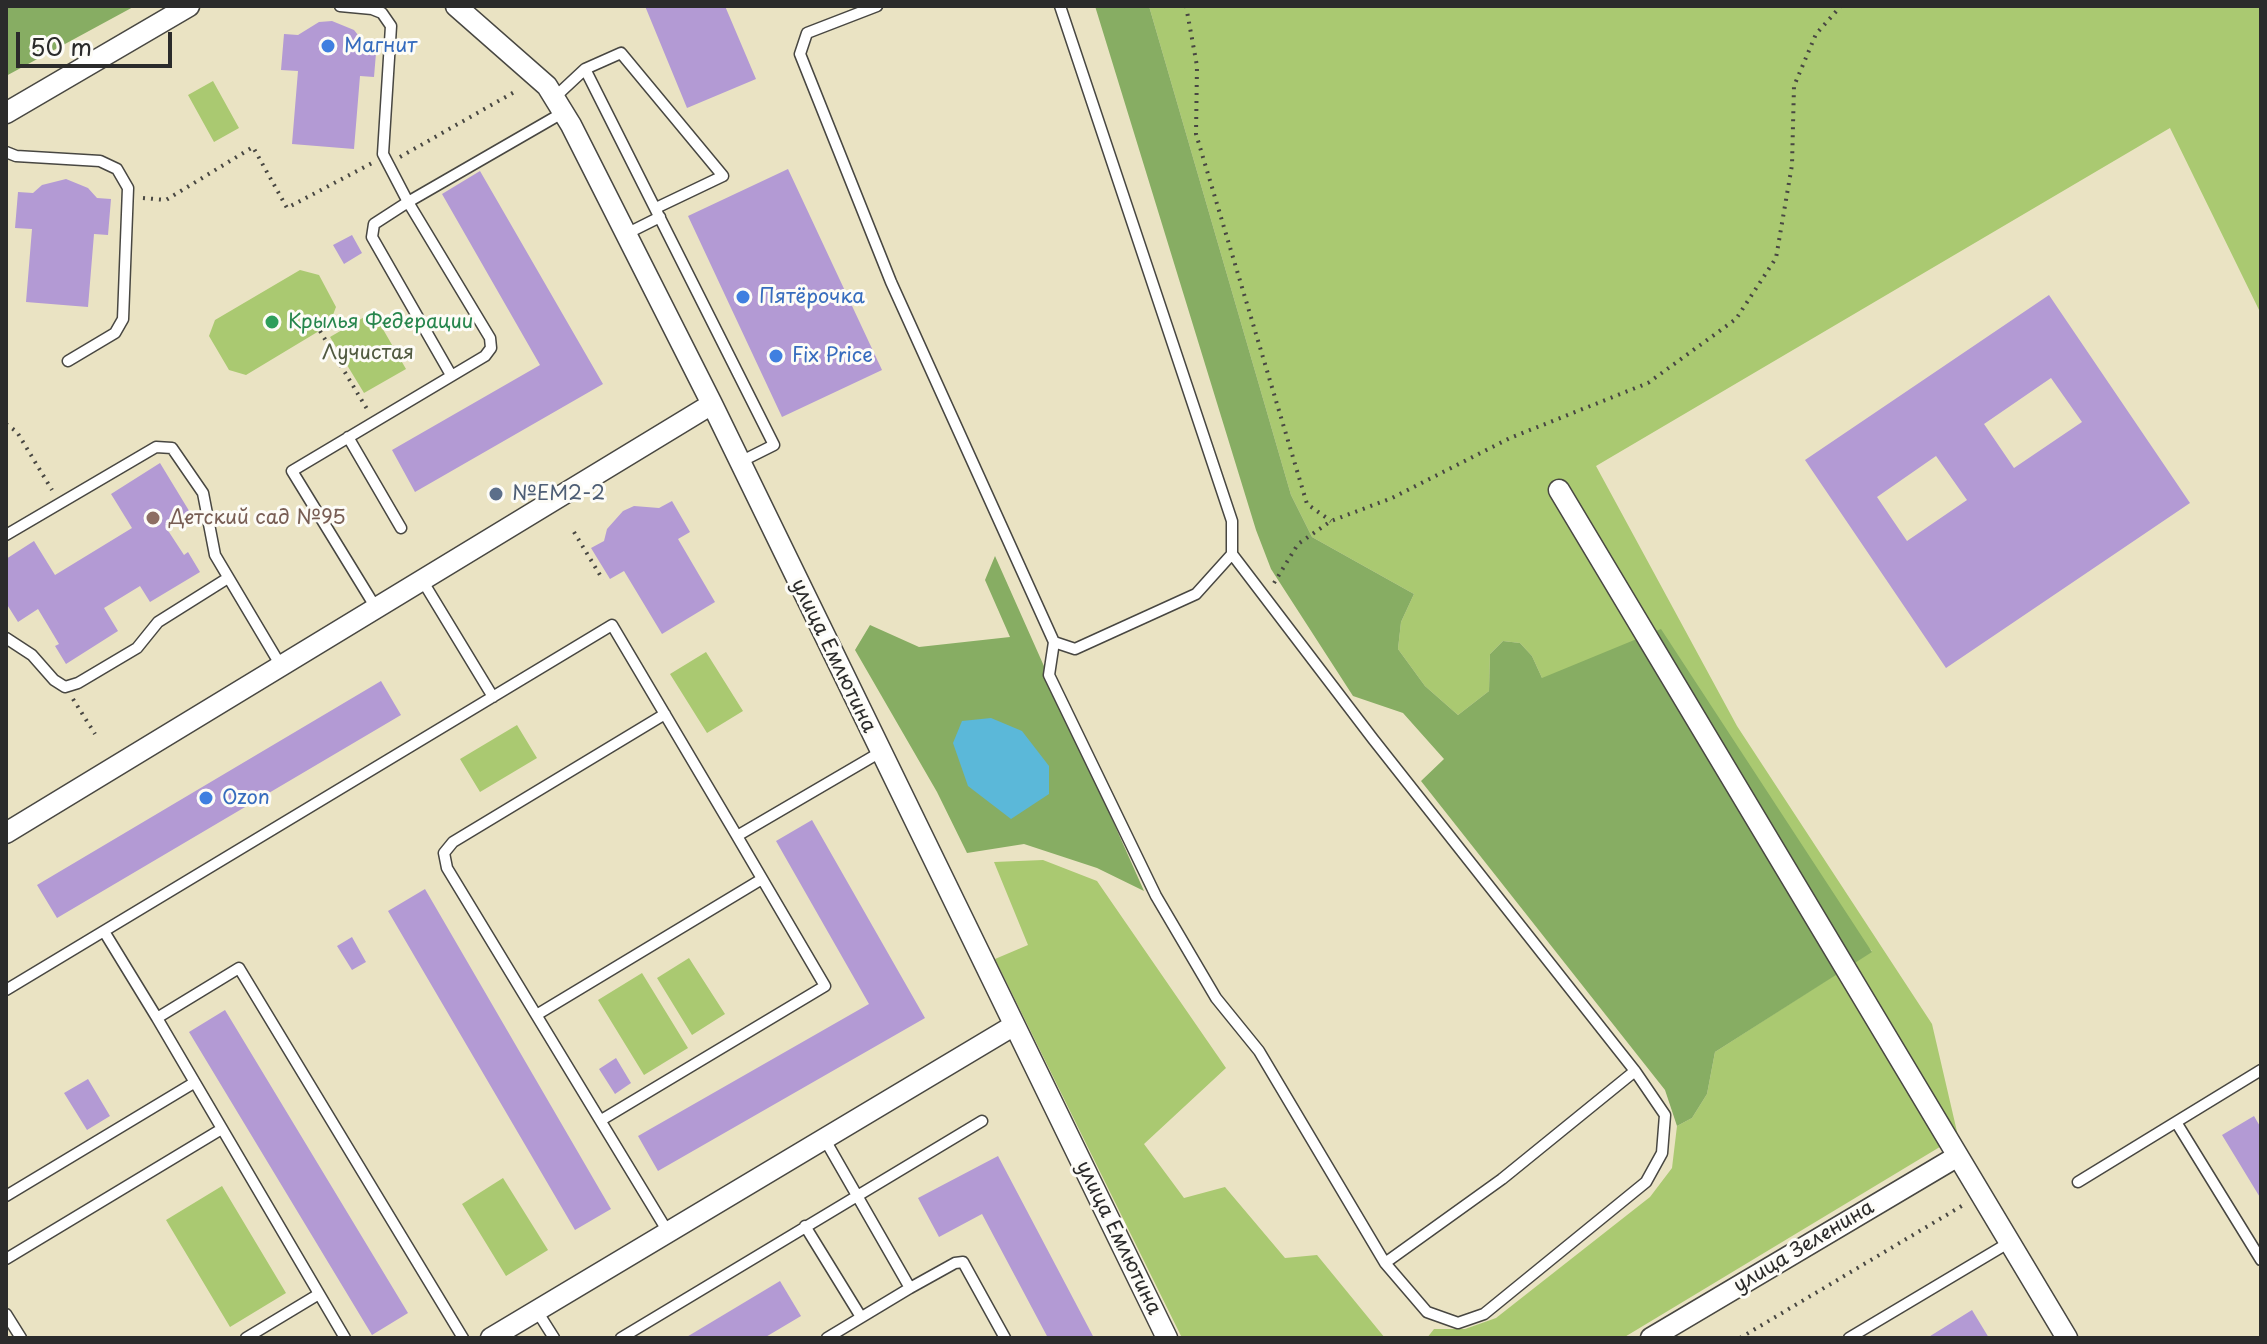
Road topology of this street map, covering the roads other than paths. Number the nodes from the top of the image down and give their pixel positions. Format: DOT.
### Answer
graph roads {
  1 [pos="189,6"];
  2 [pos="340,6"];
  3 [pos="456,6"];
  4 [pos="877,6"];
  5 [pos="1060,6"];
  6 [pos="585,69"];
  7 [pos="559,105"];
  8 [pos="6,113"];
  9 [pos="6,152"];
  10 [pos="408,202"];
  11 [pos="658,213"];
  12 [pos="626,234"];
  13 [pos="68,361"];
  14 [pos="451,375"];
  15 [pos="712,404"];
  16 [pos="348,437"];
  17 [pos="740,462"];
  18 [pos="1559,490"];
  19 [pos="401,528"];
  20 [pos="6,535"];
  21 [pos="1232,554"];
  22 [pos="228,578"];
  23 [pos="422,580"];
  24 [pos="376,608"];
  25 [pos="6,638"];
  26 [pos="1054,642"];
  27 [pos="281,666"];
  28 [pos="493,697"];
  29 [pos="665,714"];
  30 [pos="879,753"];
  31 [pos="7,832"];
  32 [pos="737,836"];
  33 [pos="762,879"];
  34 [pos="105,933"];
  35 [pos="6,990"];
  36 [pos="538,1014"];
  37 [pos="157,1018"];
  38 [pos="1013,1026"];
  39 [pos="2261,1070"];
  40 [pos="1635,1071"];
  41 [pos="192,1084"];
  42 [pos="603,1119"];
  43 [pos="982,1121"];
  44 [pos="2176,1122"];
  45 [pos="220,1130"];
  46 [pos="824,1138"];
  47 [pos="1958,1156"];
  48 [pos="2078,1182"];
  49 [pos="856,1195"];
  50 [pos="6,1196"];
  51 [pos="805,1226"];
  52 [pos="668,1232"];
  53 [pos="2010,1242"];
  54 [pos="6,1259"];
  55 [pos="2261,1260"];
  56 [pos="1385,1263"];
  57 [pos="910,1288"];
  58 [pos="319,1294"];
  59 [pos="537,1311"];
  60 [pos="6,1314"];
  61 [pos="861,1317"];
  62 [pos="21,1338"];
  63 [pos="246,1338"];
  64 [pos="345,1338"];
  65 [pos="463,1338"];
  66 [pos="491,1338"];
  67 [pos="554,1338"];
  68 [pos="621,1338"];
  69 [pos="827,1338"];
  70 [pos="1005,1338"];
  71 [pos="1167,1338"];
  72 [pos="1651,1338"];
  73 [pos="1849,1338"];
  74 [pos="2067,1338"];
  1 -- 8 [label="street"];
  2 -- 10 [label="lane"];
  3 -- 7 [label="street, улица Емлютина"];
  4 -- 26 [label="lane"];
  5 -- 21 [label="lane"];
  6 -- 7 [label="lane"];
  6 -- 11 [label="lane"];
  6 -- 11 [label="lane"];
  7 -- 10 [label="lane"];
  7 -- 12 [label="street, улица Емлютина"];
  9 -- 13 [label="lane"];
  10 -- 14 [label="lane"];
  10 -- 14 [label="lane"];
  11 -- 12 [label="lane"];
  11 -- 17 [label="lane"];
  12 -- 15 [label="street, улица Емлютина"];
  14 -- 16 [label="lane"];
  15 -- 17 [label="street, улица Емлютина"];
  15 -- 23 [label="street"];
  16 -- 19 [label="lane"];
  16 -- 24 [label="lane"];
  17 -- 30 [label="street, улица Емлютина"];
  18 -- 47 [label="street"];
  20 -- 22 [label="lane"];
  21 -- 26 [label="lane"];
  21 -- 40 [label="lane"];
  22 -- 25 [label="lane"];
  22 -- 27 [label="lane"];
  23 -- 24 [label="street"];
  23 -- 28 [label="lane"];
  24 -- 27 [label="street"];
  26 -- 56 [label="lane"];
  27 -- 31 [label="street"];
  28 -- 29 [label="lane"];
  28 -- 34 [label="lane"];
  29 -- 32 [label="lane"];
  29 -- 36 [label="lane"];
  30 -- 32 [label="lane"];
  30 -- 38 [label="street, улица Емлютина"];
  32 -- 33 [label="lane"];
  33 -- 36 [label="lane"];
  33 -- 42 [label="lane"];
  34 -- 35 [label="lane"];
  34 -- 37 [label="lane"];
  36 -- 42 [label="lane"];
  37 -- 41 [label="lane"];
  37 -- 65 [label="lane"];
  38 -- 46 [label="street"];
  38 -- 71 [label="street, улица Емлютина"];
  39 -- 44 [label="lane"];
  40 -- 56 [label="lane"];
  40 -- 56 [label="lane"];
  41 -- 45 [label="lane"];
  41 -- 50 [label="lane"];
  42 -- 52 [label="lane"];
  43 -- 49 [label="lane"];
  44 -- 48 [label="lane"];
  44 -- 55 [label="lane"];
  45 -- 54 [label="lane"];
  45 -- 58 [label="lane"];
  46 -- 49 [label="lane"];
  46 -- 52 [label="street"];
  47 -- 53 [label="street"];
  47 -- 72 [label="street, улица Зеленина"];
  49 -- 51 [label="lane"];
  49 -- 57 [label="lane"];
  51 -- 61 [label="lane"];
  51 -- 68 [label="lane"];
  52 -- 59 [label="street"];
  53 -- 73 [label="lane"];
  53 -- 74 [label="street"];
  57 -- 61 [label="lane"];
  57 -- 70 [label="lane"];
  58 -- 63 [label="lane"];
  58 -- 64 [label="lane"];
  59 -- 66 [label="street"];
  59 -- 67 [label="lane"];
  60 -- 62 [label="lane"];
  61 -- 69 [label="lane"];
}
